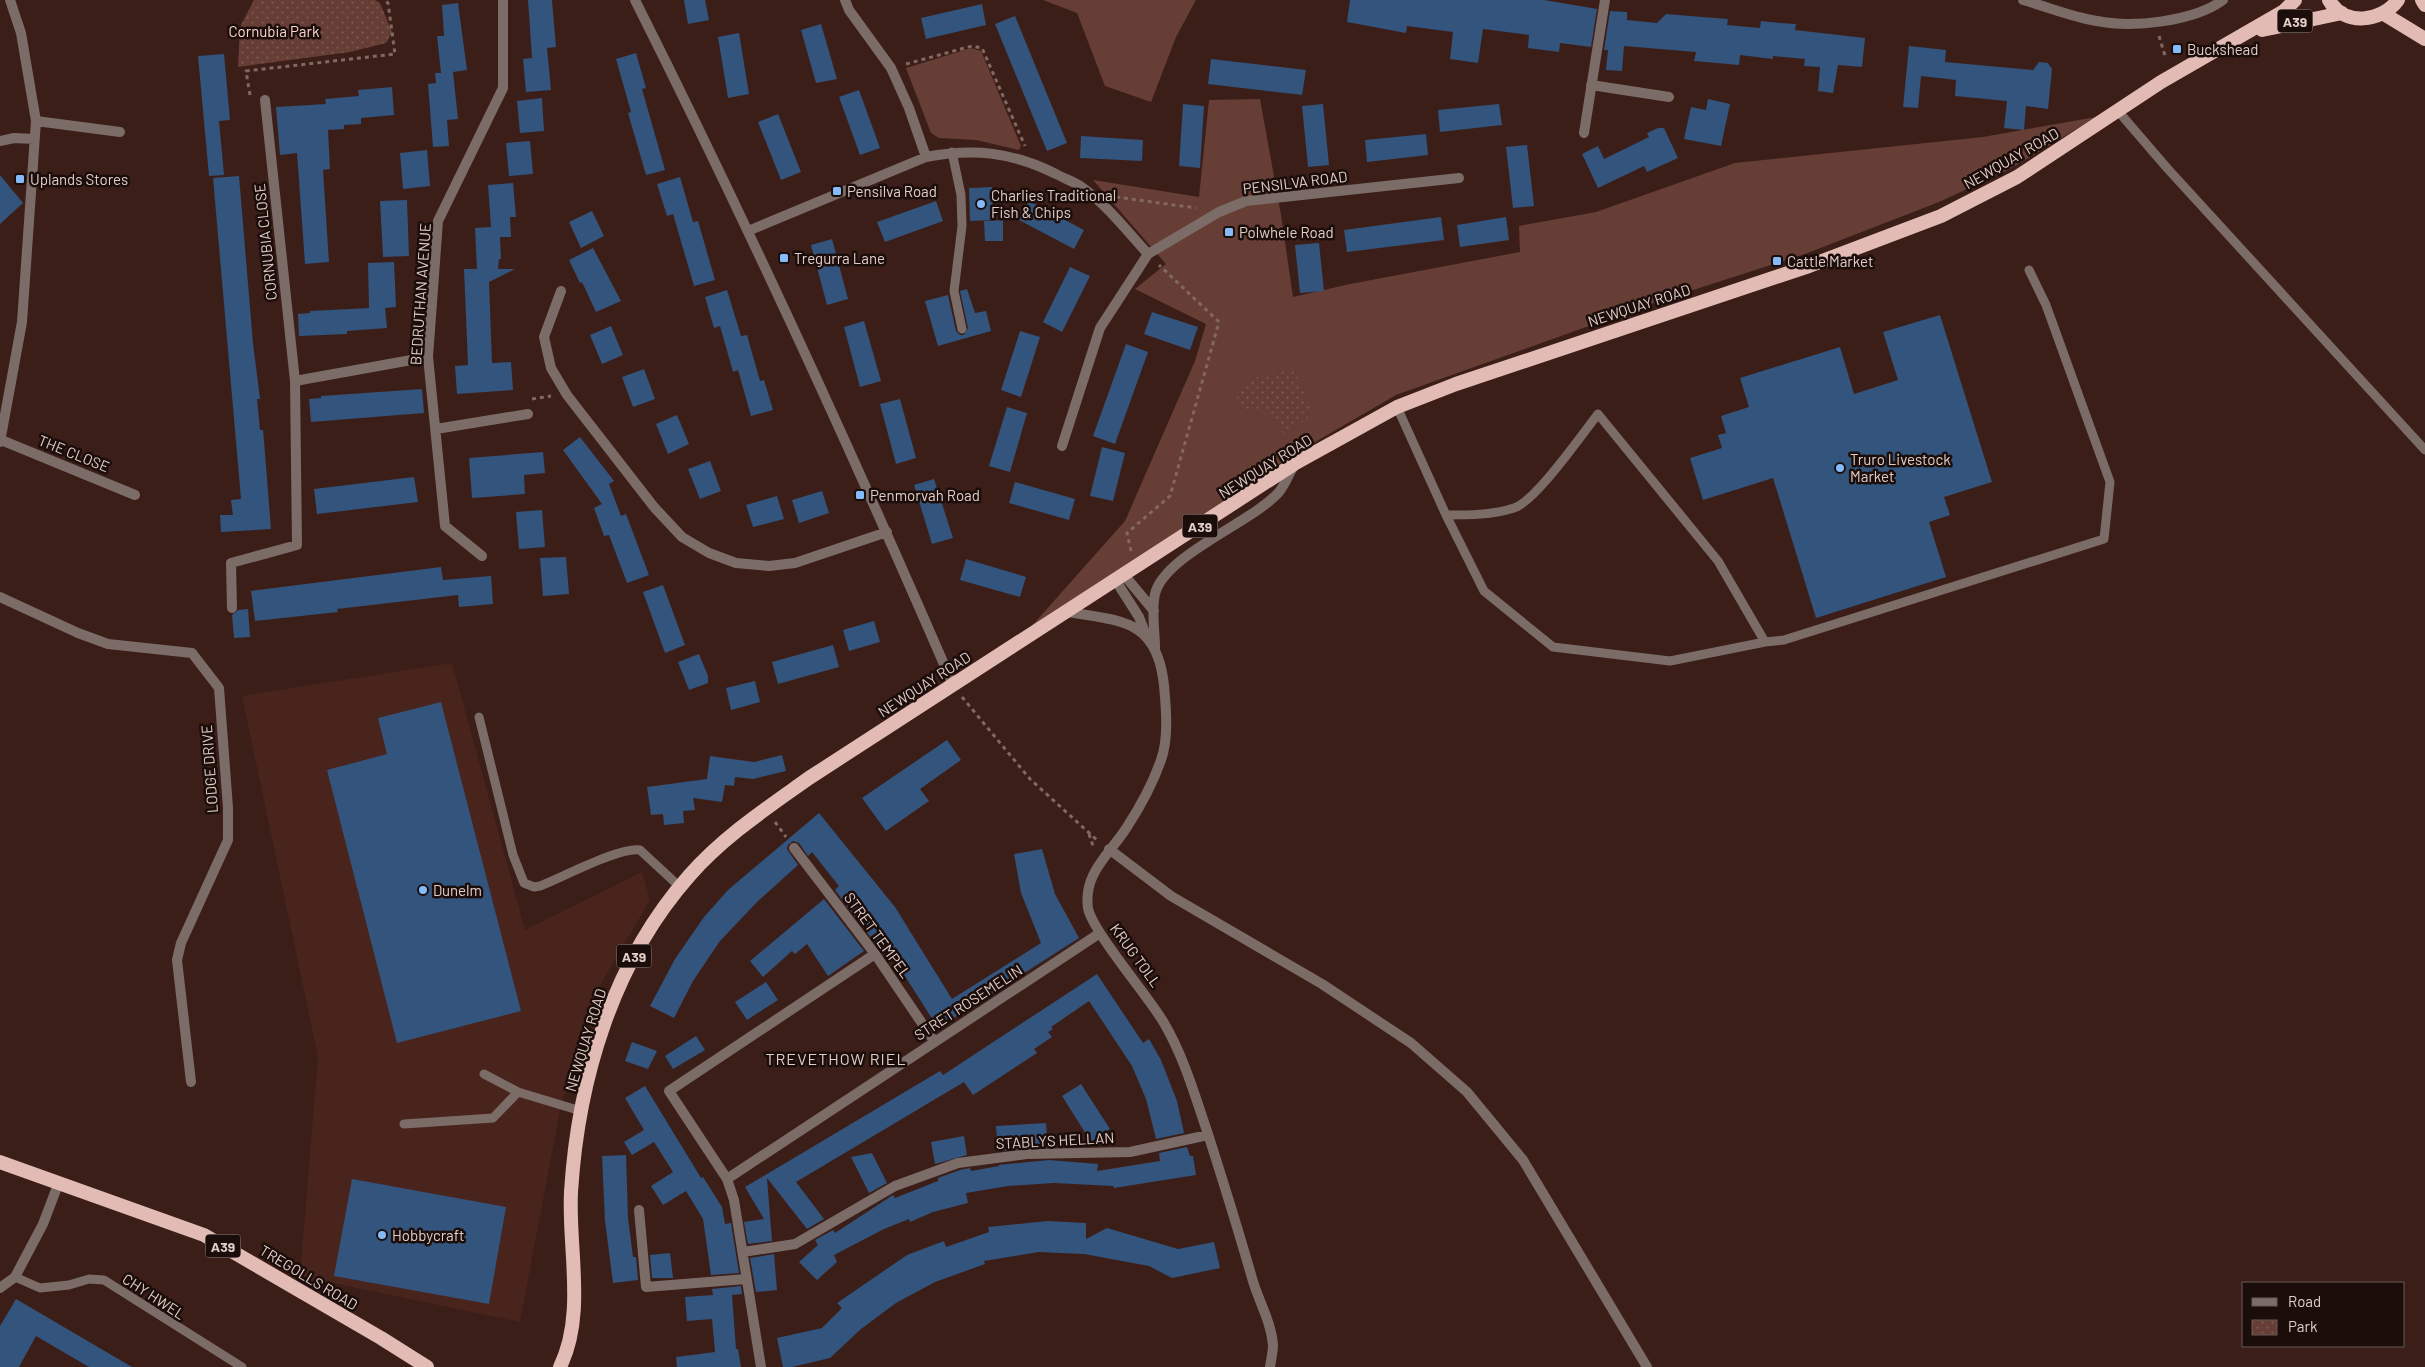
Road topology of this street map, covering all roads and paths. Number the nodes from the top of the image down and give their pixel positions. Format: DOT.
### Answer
graph roads {
  1 [pos="10,0"];
  2 [pos="384,0"];
  3 [pos="503,0"];
  4 [pos="635,0"];
  5 [pos="845,0"];
  6 [pos="1605,0"];
  7 [pos="2023,0"];
  8 [pos="2223,0"];
  9 [pos="2296,0"];
  10 [pos="2329,0"];
  11 [pos="2398,0"];
  12 [pos="2422,0"];
  13 [pos="2425,5"];
  14 [pos="2342,13"];
  15 [pos="2384,14"];
  16 [pos="2155,21"];
  17 [pos="2248,33"];
  18 [pos="2425,39"];
  19 [pos="891,68"];
  20 [pos="2172,76"];
  21 [pos="1591,85"];
  22 [pos="1669,97"];
  23 [pos="265,100"];
  24 [pos="2118,111"];
  25 [pos="36,121"];
  26 [pos="120,132"];
  27 [pos="1584,133"];
  28 [pos="34,139"];
  29 [pos="0,141"];
  30 [pos="952,152"];
  31 [pos="926,157"];
  32 [pos="1024,161"];
  33 [pos="1459,178"];
  34 [pos="1081,187"];
  35 [pos="1219,212"];
  36 [pos="748,231"];
  37 [pos="1148,254"];
  38 [pos="2029,270"];
  39 [pos="561,291"];
  40 [pos="962,329"];
  41 [pos="428,357"];
  42 [pos="296,381"];
  43 [pos="567,394"];
  44 [pos="1397,407"];
  45 [pos="528,414"];
  46 [pos="436,429"];
  47 [pos="0,441"];
  48 [pos="1062,446"];
  49 [pos="2425,450"];
  50 [pos="1294,464"];
  51 [pos="135,495"];
  52 [pos="1446,515"];
  53 [pos="887,532"];
  54 [pos="482,556"];
  55 [pos="1126,575"];
  56 [pos="0,597"];
  57 [pos="232,608"];
  58 [pos="1154,611"];
  59 [pos="1068,612"];
  60 [pos="1146,636"];
  61 [pos="1764,642"];
  62 [pos="1155,648"];
  63 [pos="953,684"];
  64 [pos="479,717"];
  65 [pos="766,809"];
  66 [pos="794,848"];
  67 [pos="1109,849"];
  68 [pos="680,887"];
  69 [pos="1100,933"];
  70 [pos="875,954"];
  71 [pos="934,1042"];
  72 [pos="484,1074"];
  73 [pos="191,1082"];
  74 [pos="518,1092"];
  75 [pos="581,1111"];
  76 [pos="404,1124"];
  77 [pos="1208,1135"];
  78 [pos="0,1162"];
  79 [pos="727,1179"];
  80 [pos="59,1182"];
  81 [pos="639,1210"];
  82 [pos="742,1252"];
  83 [pos="15,1277"];
  84 [pos="746,1279"];
  85 [pos="0,1288"];
  86 [pos="242,1367"];
  87 [pos="427,1367"];
  88 [pos="560,1367"];
  89 [pos="761,1367"];
  90 [pos="1270,1367"];
  91 [pos="1647,1367"];
  1 -- 25 [label="street"];
  2 -- 23 [label="path"];
  3 -- 41 [label="street, BEDRUTHAN AVENUE"];
  4 -- 36 [label="street"];
  5 -- 19 [label="street"];
  6 -- 21 [label="street"];
  7 -- 16 [label="street"];
  8 -- 16 [label="street"];
  9 -- 17 [label="highway, NEWQUAY ROAD / A39"];
  10 -- 14 [label="highway, A39"];
  11 -- 15 [label="highway"];
  12 -- 13 [label="highway"];
  14 -- 15 [label="highway, A39"];
  14 -- 17 [label="highway, NEWQUAY ROAD / A39"];
  15 -- 18 [label="highway"];
  16 -- 20 [label="path"];
  17 -- 20 [label="highway, NEWQUAY ROAD / A39"];
  19 -- 31 [label="street"];
  19 -- 32 [label="path"];
  20 -- 24 [label="highway, NEWQUAY ROAD / A39"];
  21 -- 22 [label="street"];
  21 -- 27 [label="street"];
  23 -- 42 [label="street, CORNUBIA CLOSE"];
  24 -- 44 [label="highway, NEWQUAY ROAD / A39"];
  24 -- 49 [label="lane"];
  25 -- 26 [label="street"];
  25 -- 28 [label="street"];
  28 -- 29 [label="street"];
  28 -- 47 [label="street"];
  30 -- 31 [label="street"];
  30 -- 32 [label="street"];
  30 -- 40 [label="lane"];
  31 -- 36 [label="street"];
  32 -- 34 [label="street"];
  33 -- 35 [label="street, PENSILVA ROAD"];
  34 -- 35 [label="path"];
  34 -- 37 [label="street"];
  35 -- 37 [label="street, PENSILVA ROAD"];
  36 -- 53 [label="street"];
  37 -- 48 [label="street"];
  37 -- 55 [label="path"];
  38 -- 61 [label="lane"];
  39 -- 43 [label="street"];
  41 -- 42 [label="street"];
  41 -- 46 [label="street, BEDRUTHAN AVENUE"];
  42 -- 57 [label="street, CORNUBIA CLOSE"];
  43 -- 45 [label="path"];
  43 -- 53 [label="street"];
  44 -- 50 [label="highway, NEWQUAY ROAD / A39"];
  44 -- 52 [label="lane"];
  45 -- 46 [label="street"];
  46 -- 54 [label="street, BEDRUTHAN AVENUE"];
  47 -- 51 [label="street, THE CLOSE"];
  50 -- 55 [label="highway, NEWQUAY ROAD / A39"];
  50 -- 58 [label="street"];
  52 -- 61 [label="lane"];
  52 -- 61 [label="lane"];
  53 -- 63 [label="street"];
  55 -- 58 [label="street"];
  55 -- 59 [label="highway, NEWQUAY ROAD / A39"];
  55 -- 60 [label="street"];
  56 -- 73 [label="street, LODGE DRIVE"];
  58 -- 62 [label="street"];
  59 -- 60 [label="street"];
  59 -- 63 [label="highway, NEWQUAY ROAD / A39"];
  60 -- 62 [label="street"];
  62 -- 67 [label="street, KRUG TOLL"];
  63 -- 65 [label="highway, NEWQUAY ROAD / A39"];
  63 -- 67 [label="path"];
  64 -- 68 [label="lane"];
  65 -- 66 [label="path"];
  65 -- 68 [label="highway, NEWQUAY ROAD / A39"];
  66 -- 70 [label="street, STRET TEMPEL"];
  67 -- 69 [label="street, KRUG TOLL"];
  67 -- 91 [label="street"];
  68 -- 75 [label="highway, NEWQUAY ROAD / A39"];
  69 -- 71 [label="street, STRET ROSEMELIN"];
  69 -- 77 [label="street, KRUG TOLL"];
  70 -- 71 [label="street, STRET TEMPEL"];
  70 -- 79 [label="street"];
  71 -- 79 [label="street, STRET ROSEMELIN"];
  72 -- 74 [label="lane"];
  74 -- 75 [label="lane"];
  74 -- 76 [label="lane"];
  75 -- 88 [label="highway, NEWQUAY ROAD / A39"];
  77 -- 82 [label="street, STABLYS HELLAN"];
  77 -- 90 [label="street, KRUG TOLL"];
  78 -- 80 [label="highway, TREGOLLS ROAD / A39"];
  79 -- 82 [label="street"];
  80 -- 83 [label="street"];
  80 -- 87 [label="highway, TREGOLLS ROAD / A39"];
  81 -- 84 [label="street"];
  82 -- 84 [label="street"];
  83 -- 85 [label="street"];
  83 -- 86 [label="lane, CHY HWEL"];
  84 -- 89 [label="street"];
}
